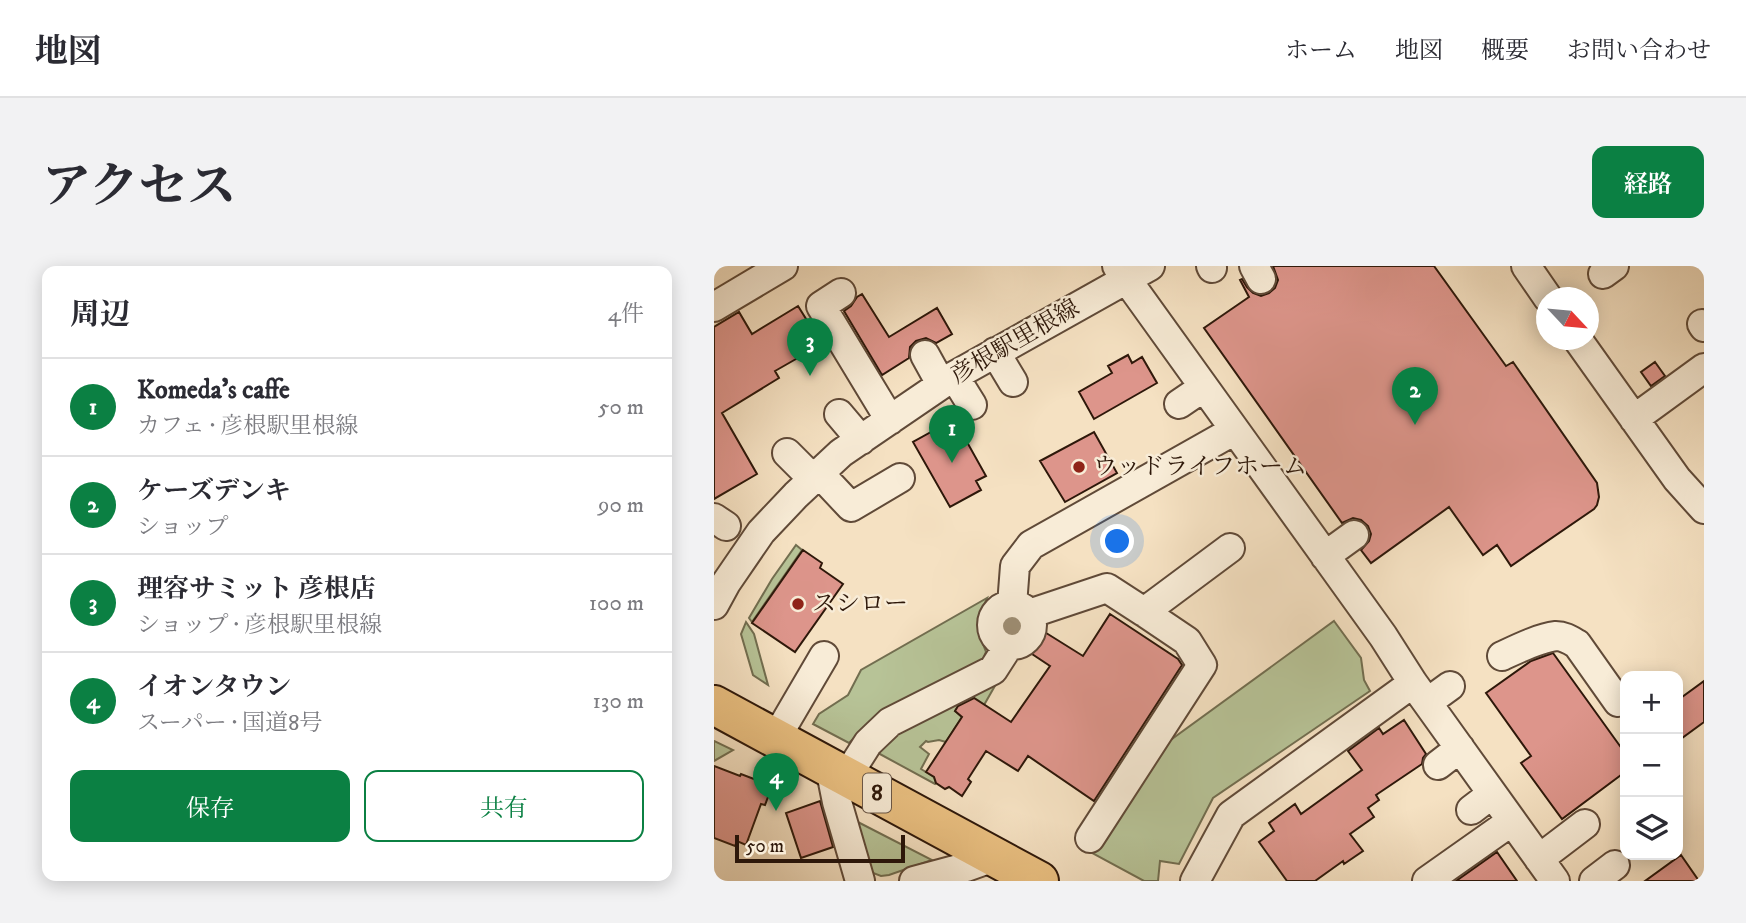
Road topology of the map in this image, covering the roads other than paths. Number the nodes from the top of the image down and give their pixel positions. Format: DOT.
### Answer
graph roads {
  1 [pos="783,266"];
  2 [pos="1526,266"];
  3 [pos="1131,270"];
  4 [pos="1540,287"];
  5 [pos="841,293"];
  6 [pos="714,307"];
  7 [pos="1585,350"];
  8 [pos="996,352"];
  9 [pos="925,355"];
  10 [pos="948,380"];
  11 [pos="1013,382"];
  12 [pos="1691,382"];
  13 [pos="1203,387"];
  14 [pos="1180,404"];
  15 [pos="972,405"];
  16 [pos="839,414"];
  17 [pos="1634,419"];
  18 [pos="890,420"];
  19 [pos="1235,430"];
  20 [pos="861,440"];
  21 [pos="787,453"];
  22 [pos="816,476"];
  23 [pos="900,478"];
  24 [pos="1704,509"];
  25 [pos="1354,535"];
  26 [pos="1230,548"];
  27 [pos="1325,556"];
  28 [pos="714,605"];
  29 [pos="1021,610"];
  30 [pos="1144,612"];
  31 [pos="824,656"];
  32 [pos="1502,656"];
  33 [pos="1450,686"];
  34 [pos="1420,693"];
  35 [pos="1618,702"];
  36 [pos="714,705"];
  37 [pos="776,738"];
  38 [pos="838,772"];
  39 [pos="1512,821"];
  40 [pos="1585,824"];
  41 [pos="1090,838"];
  42 [pos="994,857"];
  43 [pos="1547,870"];
  44 [pos="860,881"];
  45 [pos="914,881"];
  46 [pos="1040,881"];
  47 [pos="1195,881"];
  48 [pos="1427,881"];
  1 -- 6 [label="street"];
  2 -- 4 [label="street"];
  3 -- 8 [label="street, 彦根駅里根線"];
  3 -- 13 [label="street"];
  5 -- 18 [label="street"];
  7 -- 17 [label="street"];
  8 -- 10 [label="street, 彦根駅里根線"];
  8 -- 11 [label="street"];
  9 -- 10 [label="street"];
  10 -- 15 [label="street"];
  10 -- 18 [label="street, 彦根駅里根線"];
  12 -- 17 [label="street"];
  13 -- 14 [label="street"];
  13 -- 19 [label="street"];
  16 -- 20 [label="street"];
  17 -- 24 [label="street"];
  18 -- 20 [label="street, 彦根駅里根線"];
  19 -- 27 [label="street"];
  19 -- 29 [label="street"];
  20 -- 22 [label="street, 彦根駅里根線"];
  21 -- 22 [label="street"];
  22 -- 23 [label="street"];
  22 -- 28 [label="street, 彦根駅里根線"];
  25 -- 27 [label="street"];
  26 -- 30 [label="street"];
  27 -- 34 [label="street"];
  29 -- 30 [label="street"];
  29 -- 38 [label="street"];
  30 -- 41 [label="street"];
  31 -- 37 [label="street"];
  32 -- 35 [label="street"];
  33 -- 34 [label="street"];
  34 -- 39 [label="street"];
  34 -- 47 [label="street"];
  36 -- 37 [label="highway, 8"];
  37 -- 38 [label="highway, 8"];
  38 -- 42 [label="highway, 8"];
  38 -- 44 [label="street"];
  39 -- 43 [label="street"];
  39 -- 48 [label="street"];
  40 -- 43 [label="street"];
  42 -- 45 [label="street"];
  42 -- 46 [label="highway, 8"];
}
